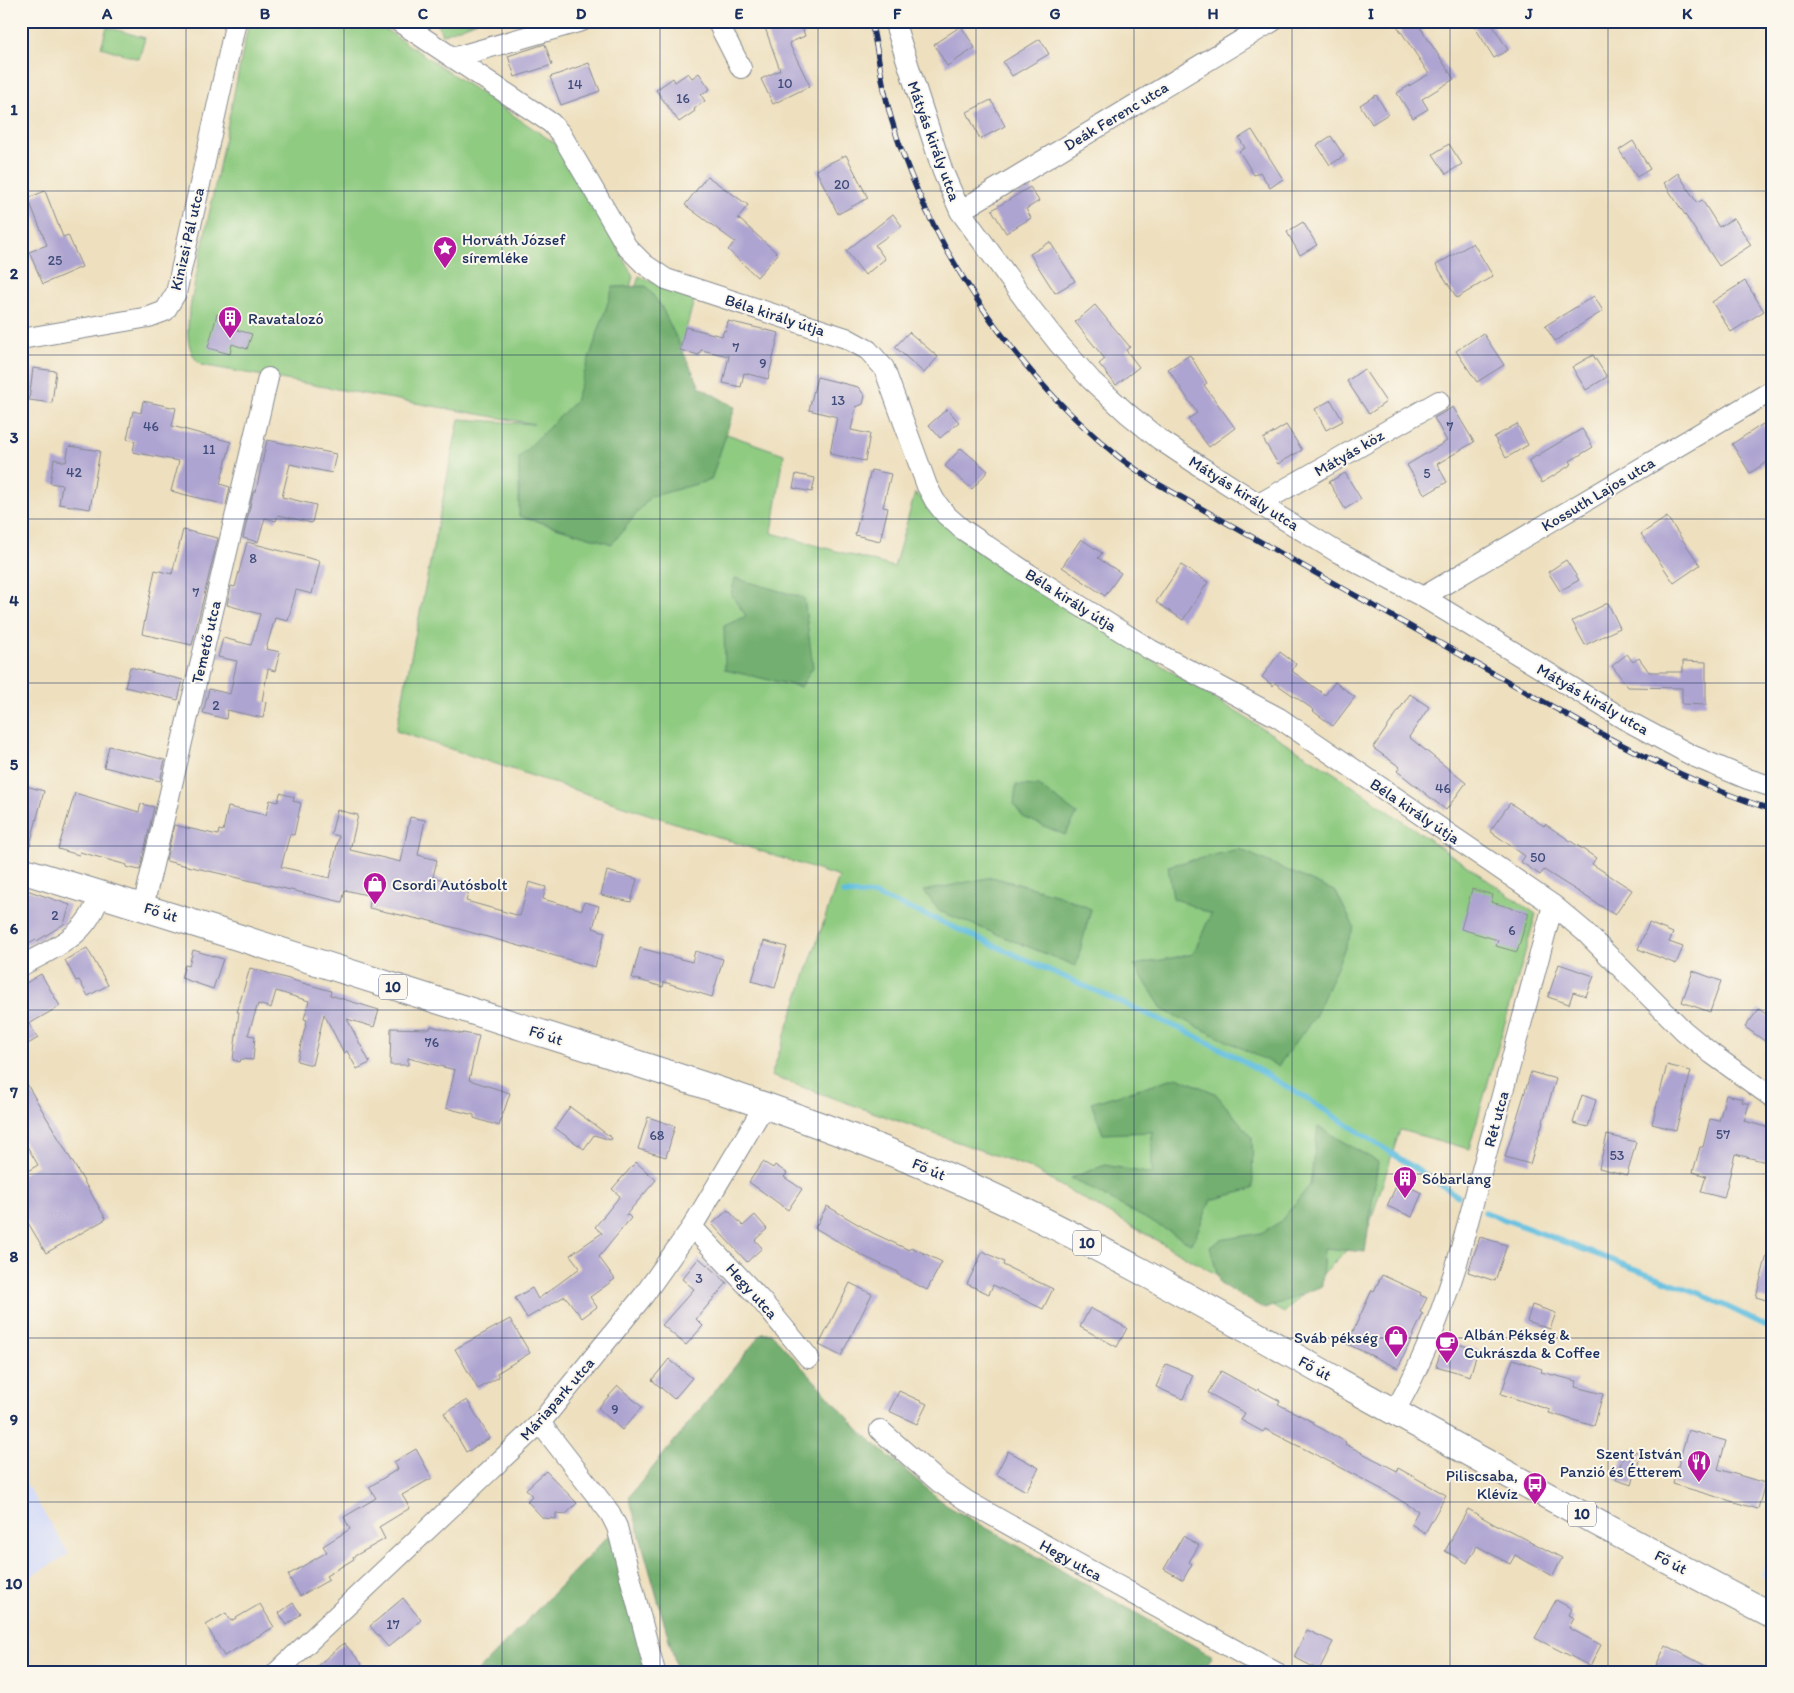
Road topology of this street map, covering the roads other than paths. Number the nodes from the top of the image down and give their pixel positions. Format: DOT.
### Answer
graph roads {
  1 [pos="236,21"];
  2 [pos="398,21"];
  3 [pos="582,21"];
  4 [pos="717,21"];
  5 [pos="894,21"];
  6 [pos="1273,21"];
  7 [pos="452,58"];
  8 [pos="741,68"];
  9 [pos="960,211"];
  10 [pos="21,339"];
  11 [pos="268,378"];
  12 [pos="1773,390"];
  13 [pos="1439,402"];
  14 [pos="1259,504"];
  15 [pos="1423,598"];
  16 [pos="1773,787"];
  17 [pos="21,870"];
  18 [pos="100,894"];
  19 [pos="1553,905"];
  20 [pos="143,907"];
  21 [pos="21,966"];
  22 [pos="1773,1098"];
  23 [pos="764,1106"];
  24 [pos="692,1227"];
  25 [pos="810,1358"];
  26 [pos="1394,1412"];
  27 [pos="540,1423"];
  28 [pos="880,1430"];
  29 [pos="1773,1616"];
  30 [pos="278,1672"];
  31 [pos="655,1672"];
  32 [pos="1275,1672"];
  1 -- 10 [label="street, Kinizsi Pál utca"];
  2 -- 7 [label="street, Béla király útja"];
  3 -- 7 [label="street"];
  4 -- 8 [label="street"];
  5 -- 9 [label="street, Mátyás király utca"];
  6 -- 9 [label="street, Deák Ferenc utca"];
  7 -- 19 [label="street, Béla király útja"];
  9 -- 14 [label="street, Mátyás király utca"];
  11 -- 20 [label="street, Temető utca"];
  12 -- 15 [label="street, Kossuth Lajos utca"];
  13 -- 14 [label="street, Mátyás köz"];
  14 -- 15 [label="street, Mátyás király utca"];
  15 -- 16 [label="street, Mátyás király utca"];
  17 -- 18 [label="main road, Fő út / 10"];
  18 -- 20 [label="main road, Fő út / 10"];
  18 -- 21 [label="street"];
  19 -- 22 [label="street, Béla király útja"];
  19 -- 26 [label="street, Rét utca"];
  20 -- 23 [label="main road, Fő út / 10"];
  23 -- 24 [label="street, Máriapark utca"];
  23 -- 26 [label="main road, Fő út / 10"];
  24 -- 25 [label="street, Hegy utca"];
  24 -- 27 [label="street, Máriapark utca"];
  26 -- 29 [label="main road, Fő út / 10"];
  27 -- 30 [label="street, Máriapark utca"];
  27 -- 31 [label="street"];
  28 -- 32 [label="street, Hegy utca"];
}
